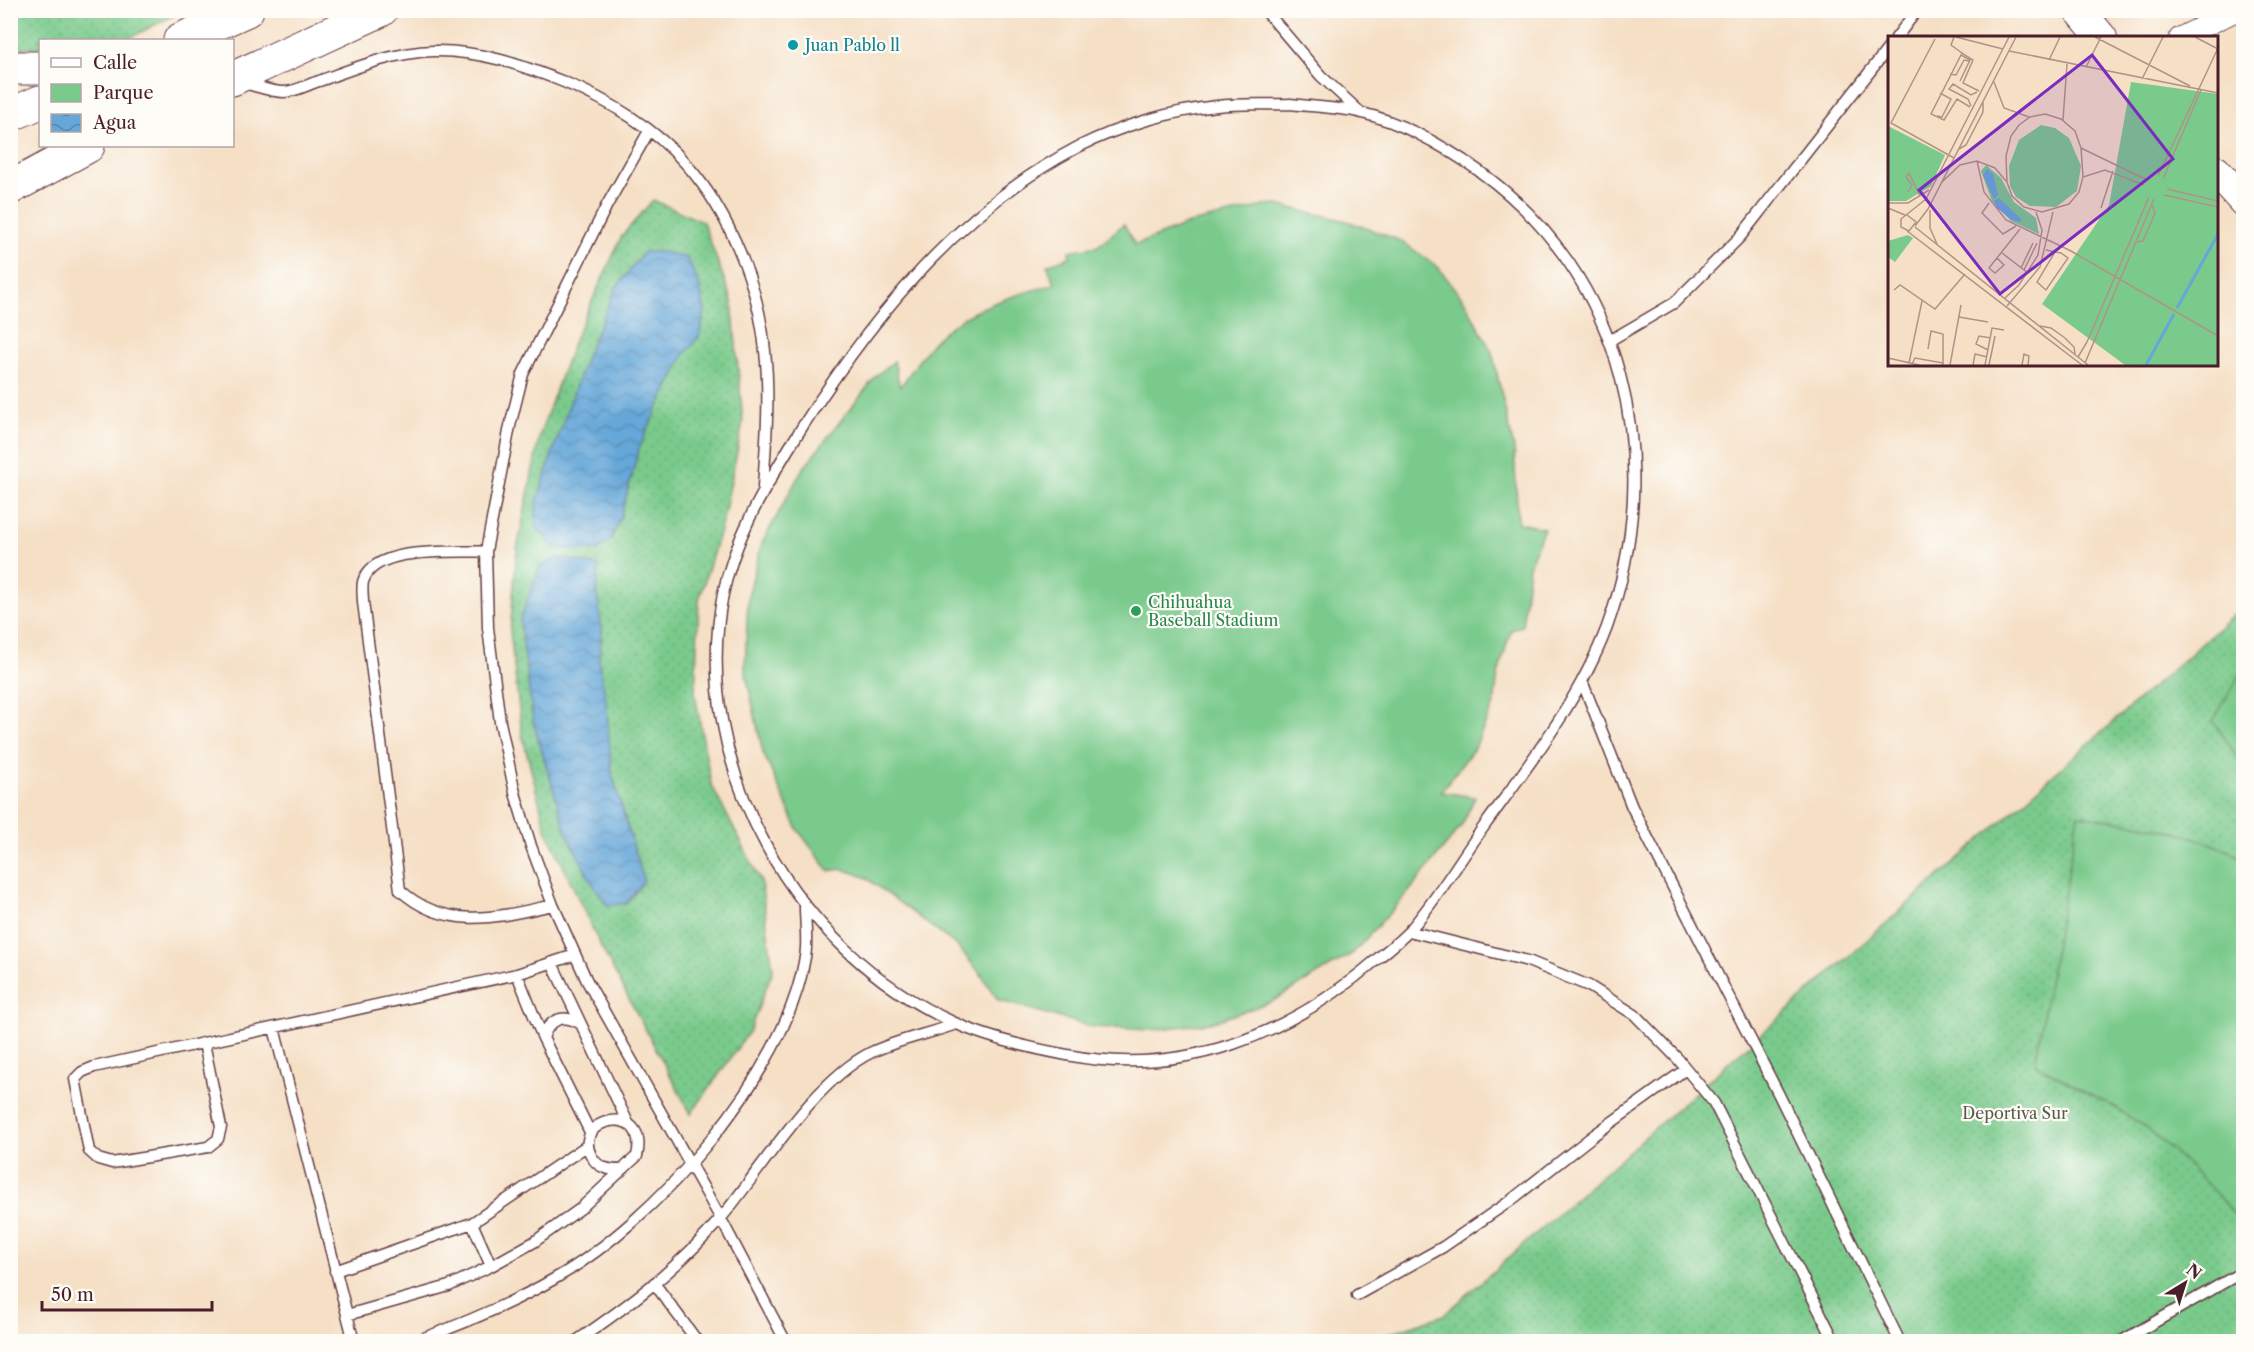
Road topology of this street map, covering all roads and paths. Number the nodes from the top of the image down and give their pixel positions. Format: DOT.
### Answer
graph roads {
  1 [pos="381,10"];
  2 [pos="1266,10"];
  3 [pos="1917,10"];
  4 [pos="2079,10"];
  5 [pos="2237,10"];
  6 [pos="1898,36"];
  7 [pos="2100,36"];
  8 [pos="2184,36"];
  9 [pos="1888,49"];
  10 [pos="234,51"];
  11 [pos="10,68"];
  12 [pos="39,68"];
  13 [pos="39,102"];
  14 [pos="1360,112"];
  15 [pos="10,115"];
  16 [pos="649,130"];
  17 [pos="86,147"];
  18 [pos="2218,172"];
  19 [pos="13,188"];
  20 [pos="2244,202"];
  21 [pos="1609,341"];
  22 [pos="763,490"];
  23 [pos="486,551"];
  24 [pos="1582,681"];
  25 [pos="553,904"];
  26 [pos="806,908"];
  27 [pos="1409,931"];
  28 [pos="575,955"];
  29 [pos="552,963"];
  30 [pos="517,974"];
  31 [pos="581,1024"];
  32 [pos="956,1024"];
  33 [pos="274,1028"];
  34 [pos="543,1038"];
  35 [pos="204,1043"];
  36 [pos="1686,1069"];
  37 [pos="630,1125"];
  38 [pos="589,1140"];
  39 [pos="690,1166"];
  40 [pos="621,1170"];
  41 [pos="721,1219"];
  42 [pos="472,1223"];
  43 [pos="492,1266"];
  44 [pos="335,1271"];
  45 [pos="2244,1272"];
  46 [pos="654,1283"];
  47 [pos="1356,1295"];
  48 [pos="347,1315"];
  49 [pos="2244,1339"];
  50 [pos="354,1341"];
  51 [pos="413,1341"];
  52 [pos="575,1341"];
  53 [pos="698,1341"];
  54 [pos="786,1341"];
  55 [pos="1834,1341"];
  56 [pos="1900,1341"];
  57 [pos="2120,1341"];
  58 [pos="2239,1341"];
  1 -- 10 [label="main road"];
  2 -- 14 [label="lane"];
  3 -- 6 [label="lane"];
  4 -- 7 [label="main road"];
  5 -- 8 [label="street"];
  9 -- 21 [label="lane"];
  10 -- 16 [label="lane"];
  11 -- 12 [label="main road"];
  13 -- 15 [label="main road"];
  14 -- 21 [label="lane"];
  14 -- 22 [label="lane"];
  16 -- 22 [label="lane"];
  16 -- 23 [label="lane"];
  17 -- 19 [label="main road"];
  18 -- 20 [label="main road"];
  21 -- 24 [label="lane"];
  22 -- 26 [label="lane"];
  23 -- 25 [label="lane"];
  23 -- 25 [label="lane"];
  24 -- 27 [label="lane"];
  24 -- 56 [label="lane"];
  25 -- 28 [label="lane"];
  26 -- 32 [label="lane"];
  26 -- 39 [label="lane"];
  27 -- 32 [label="lane"];
  27 -- 36 [label="lane"];
  28 -- 29 [label="lane"];
  28 -- 39 [label="lane"];
  29 -- 30 [label="lane"];
  29 -- 31 [label="lane"];
  30 -- 33 [label="lane"];
  30 -- 34 [label="lane"];
  31 -- 34 [label="lane"];
  31 -- 37 [label="lane"];
  32 -- 41 [label="lane"];
  33 -- 35 [label="lane"];
  33 -- 44 [label="lane"];
  34 -- 38 [label="lane"];
  35 -- 35 [label="lane"];
  36 -- 47 [label="lane"];
  36 -- 55 [label="lane"];
  37 -- 38 [label="lane"];
  37 -- 40 [label="lane"];
  38 -- 40 [label="lane"];
  38 -- 42 [label="lane"];
  39 -- 41 [label="lane"];
  39 -- 51 [label="lane"];
  40 -- 43 [label="lane"];
  41 -- 46 [label="lane"];
  41 -- 54 [label="lane"];
  42 -- 43 [label="lane"];
  42 -- 44 [label="lane"];
  43 -- 48 [label="lane"];
  44 -- 48 [label="lane"];
  45 -- 57 [label="lane"];
  46 -- 52 [label="lane"];
  46 -- 53 [label="lane"];
  48 -- 50 [label="lane"];
  49 -- 58 [label="lane"];
}
